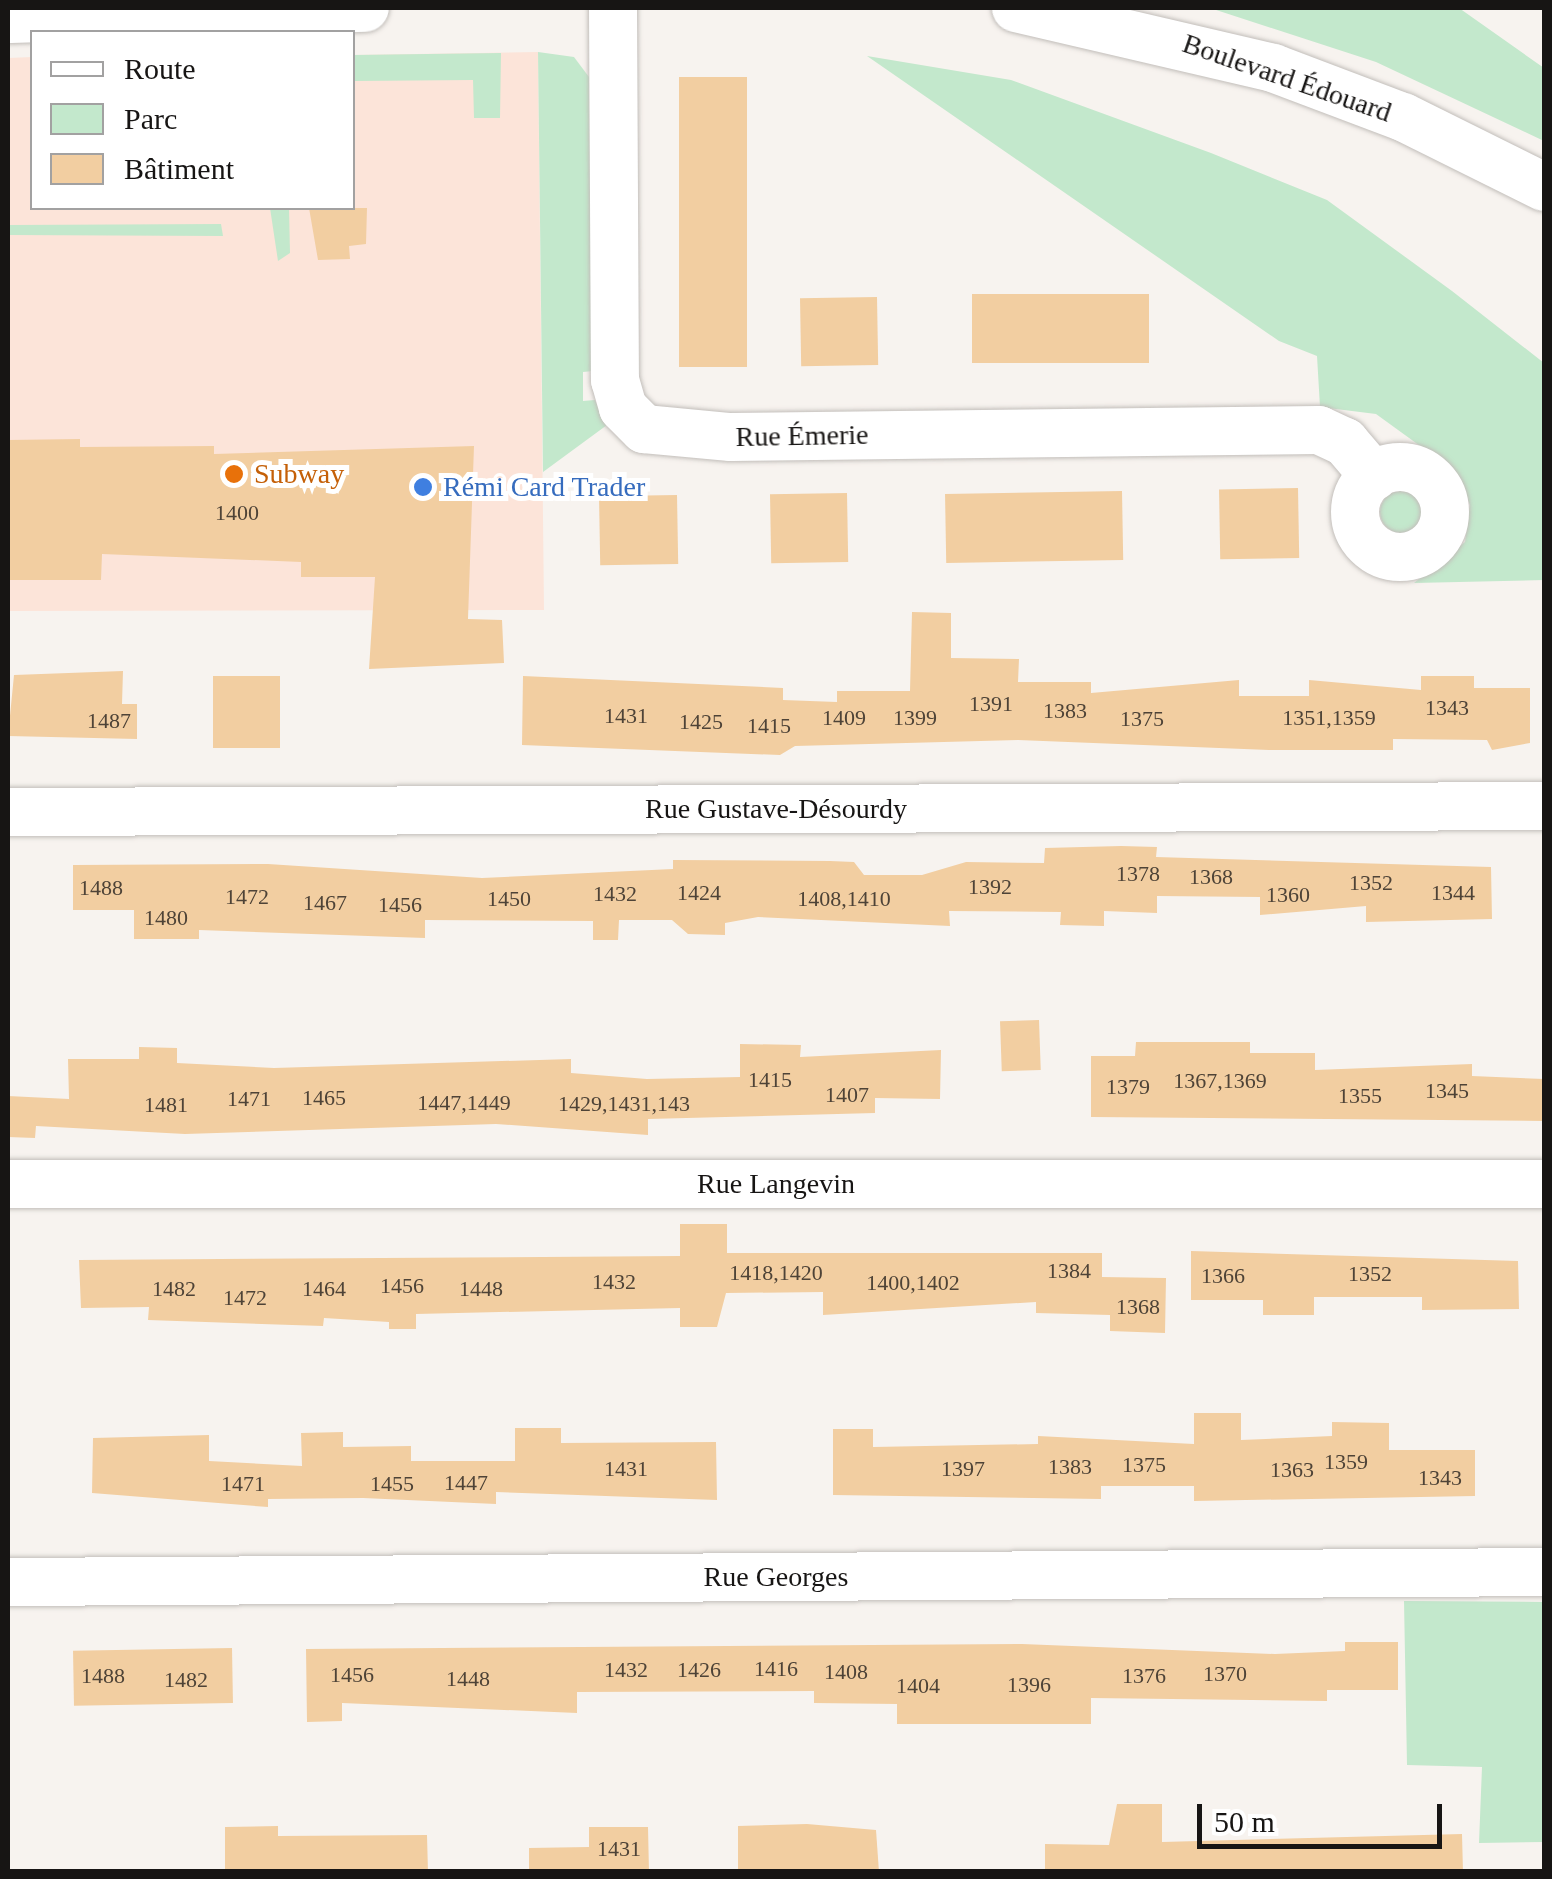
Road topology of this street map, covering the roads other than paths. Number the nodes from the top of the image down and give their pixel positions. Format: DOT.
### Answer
graph roads {
  1 [pos="365,8"];
  2 [pos="614,8"];
  3 [pos="1016,8"];
  4 [pos="8,19"];
  5 [pos="1544,187"];
  6 [pos="1374,476"];
  7 [pos="1544,806"];
  8 [pos="8,812"];
  9 [pos="8,1184"];
  10 [pos="1544,1184"];
  11 [pos="1544,1572"];
  12 [pos="8,1582"];
  1 -- 4 [label="street"];
  2 -- 6 [label="street, Rue Émerie"];
  3 -- 5 [label="street, Boulevard Édouard"];
  7 -- 8 [label="street, Rue Gustave-Désourdy"];
  9 -- 10 [label="street, Rue Langevin"];
  11 -- 12 [label="street, Rue Georges"];
}
